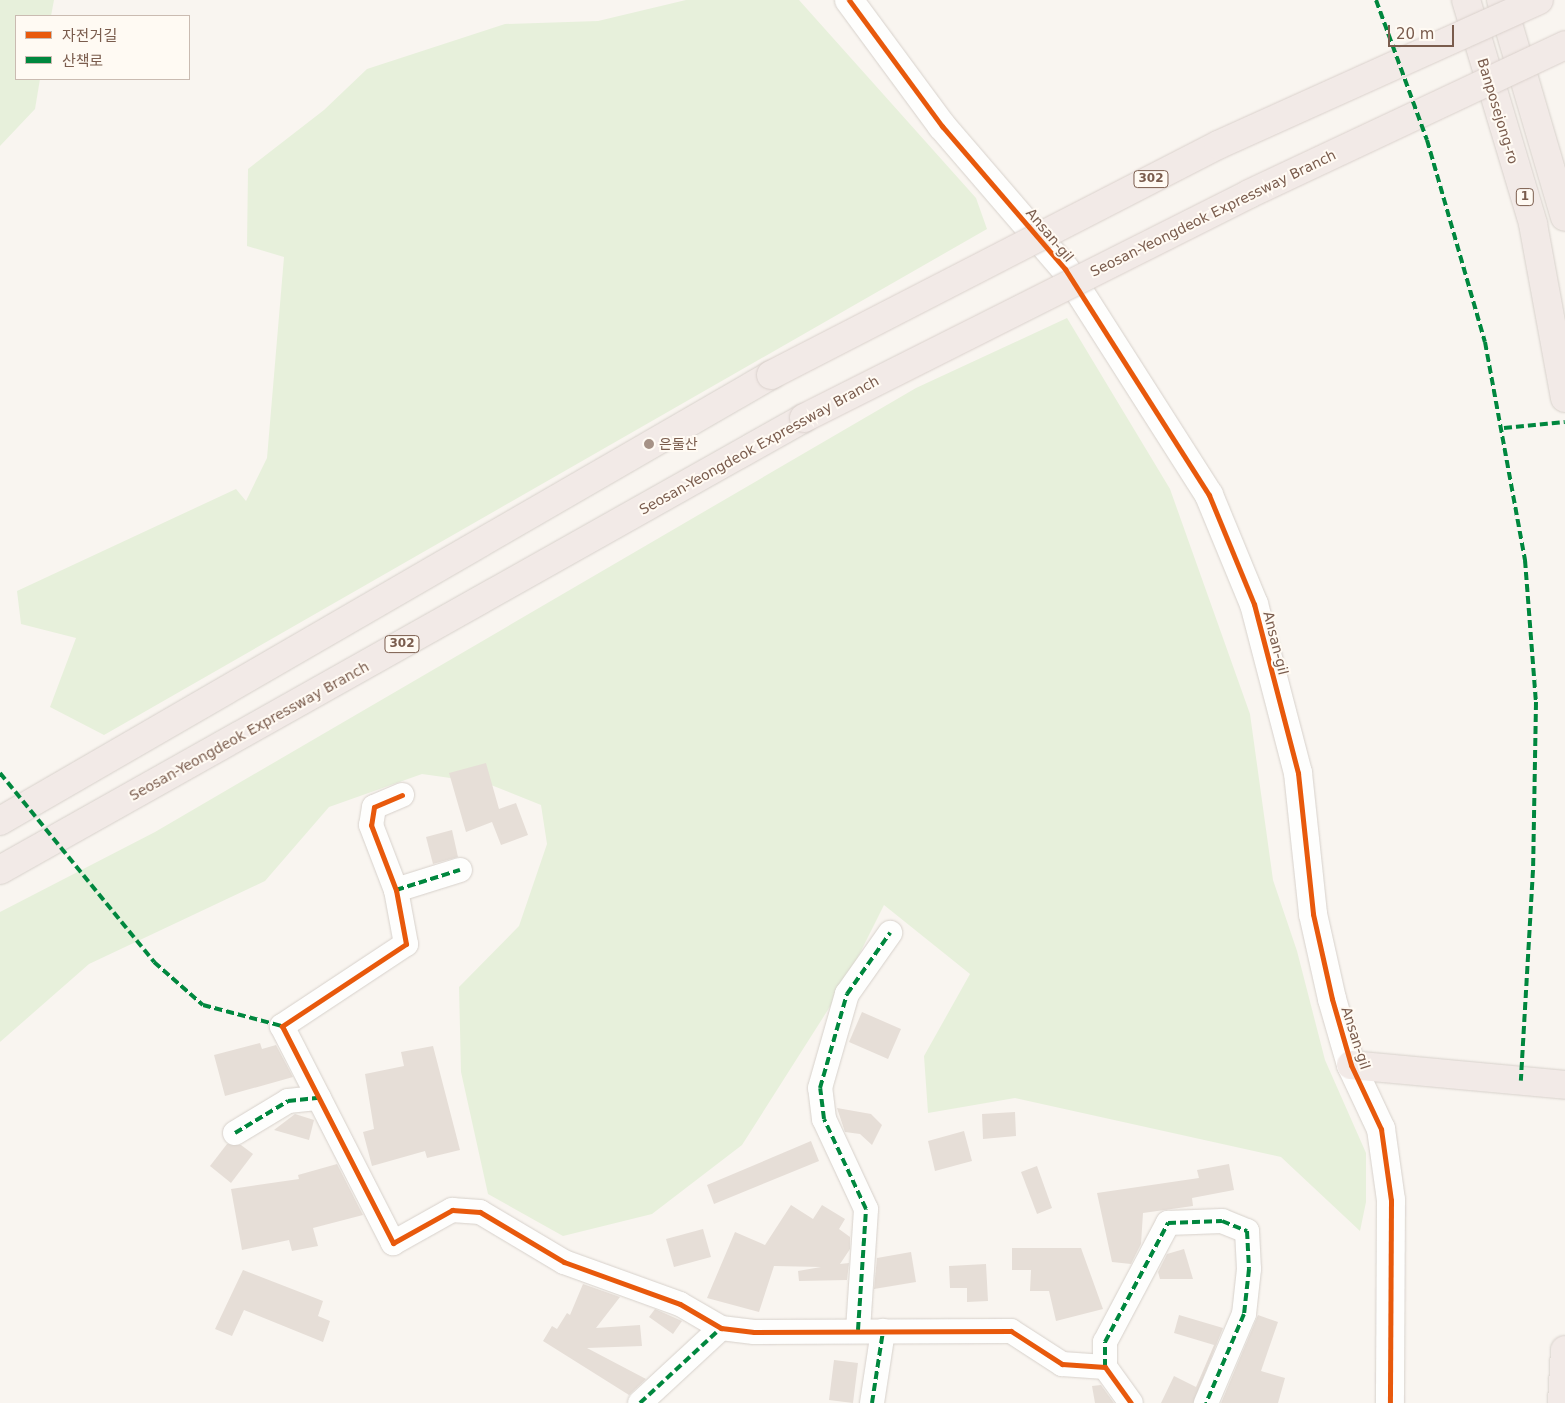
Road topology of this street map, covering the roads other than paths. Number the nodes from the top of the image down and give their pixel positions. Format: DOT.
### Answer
graph roads {
  1 [pos="849,0"];
  2 [pos="1454,0"];
  3 [pos="1466,0"];
  4 [pos="1500,0"];
  5 [pos="1512,0"];
  6 [pos="1539,0"];
  7 [pos="1565,46"];
  8 [pos="1520,59"];
  9 [pos="1484,66"];
  10 [pos="1565,217"];
  11 [pos="1565,398"];
  12 [pos="402,795"];
  13 [pos="0,821"];
  14 [pos="0,870"];
  15 [pos="460,870"];
  16 [pos="396,890"];
  17 [pos="890,933"];
  18 [pos="1351,1065"];
  19 [pos="1565,1085"];
  20 [pos="319,1098"];
  21 [pos="235,1133"];
  22 [pos="721,1328"];
  23 [pos="858,1330"];
  24 [pos="883,1331"];
  25 [pos="1565,1350"];
  26 [pos="1105,1367"];
  27 [pos="640,1403"];
  28 [pos="872,1403"];
  29 [pos="1130,1403"];
  30 [pos="1206,1403"];
  31 [pos="1390,1403"];
  32 [pos="1562,1403"];
  1 -- 18 [label="street, Ansan-gil"];
  2 -- 9 [label="highway"];
  3 -- 9 [label="highway, Banposejong-ro / 1"];
  4 -- 8 [label="highway"];
  5 -- 8 [label="highway"];
  6 -- 13 [label="highway, 302, bridge"];
  7 -- 14 [label="highway, Seosan-Yeongdeok Expressway Branch / 302, bridge"];
  8 -- 10 [label="highway"];
  9 -- 11 [label="highway, Banposejong-ro / 1"];
  12 -- 16 [label="street"];
  15 -- 16 [label="street"];
  16 -- 20 [label="street"];
  17 -- 23 [label="street"];
  18 -- 19 [label="highway"];
  18 -- 31 [label="street, Ansan-gil"];
  20 -- 21 [label="street"];
  20 -- 22 [label="street"];
  22 -- 23 [label="street"];
  22 -- 27 [label="street"];
  23 -- 24 [label="street"];
  24 -- 26 [label="street"];
  24 -- 28 [label="street"];
  25 -- 32 [label="highway"];
  26 -- 29 [label="street"];
  26 -- 30 [label="street"];
}
